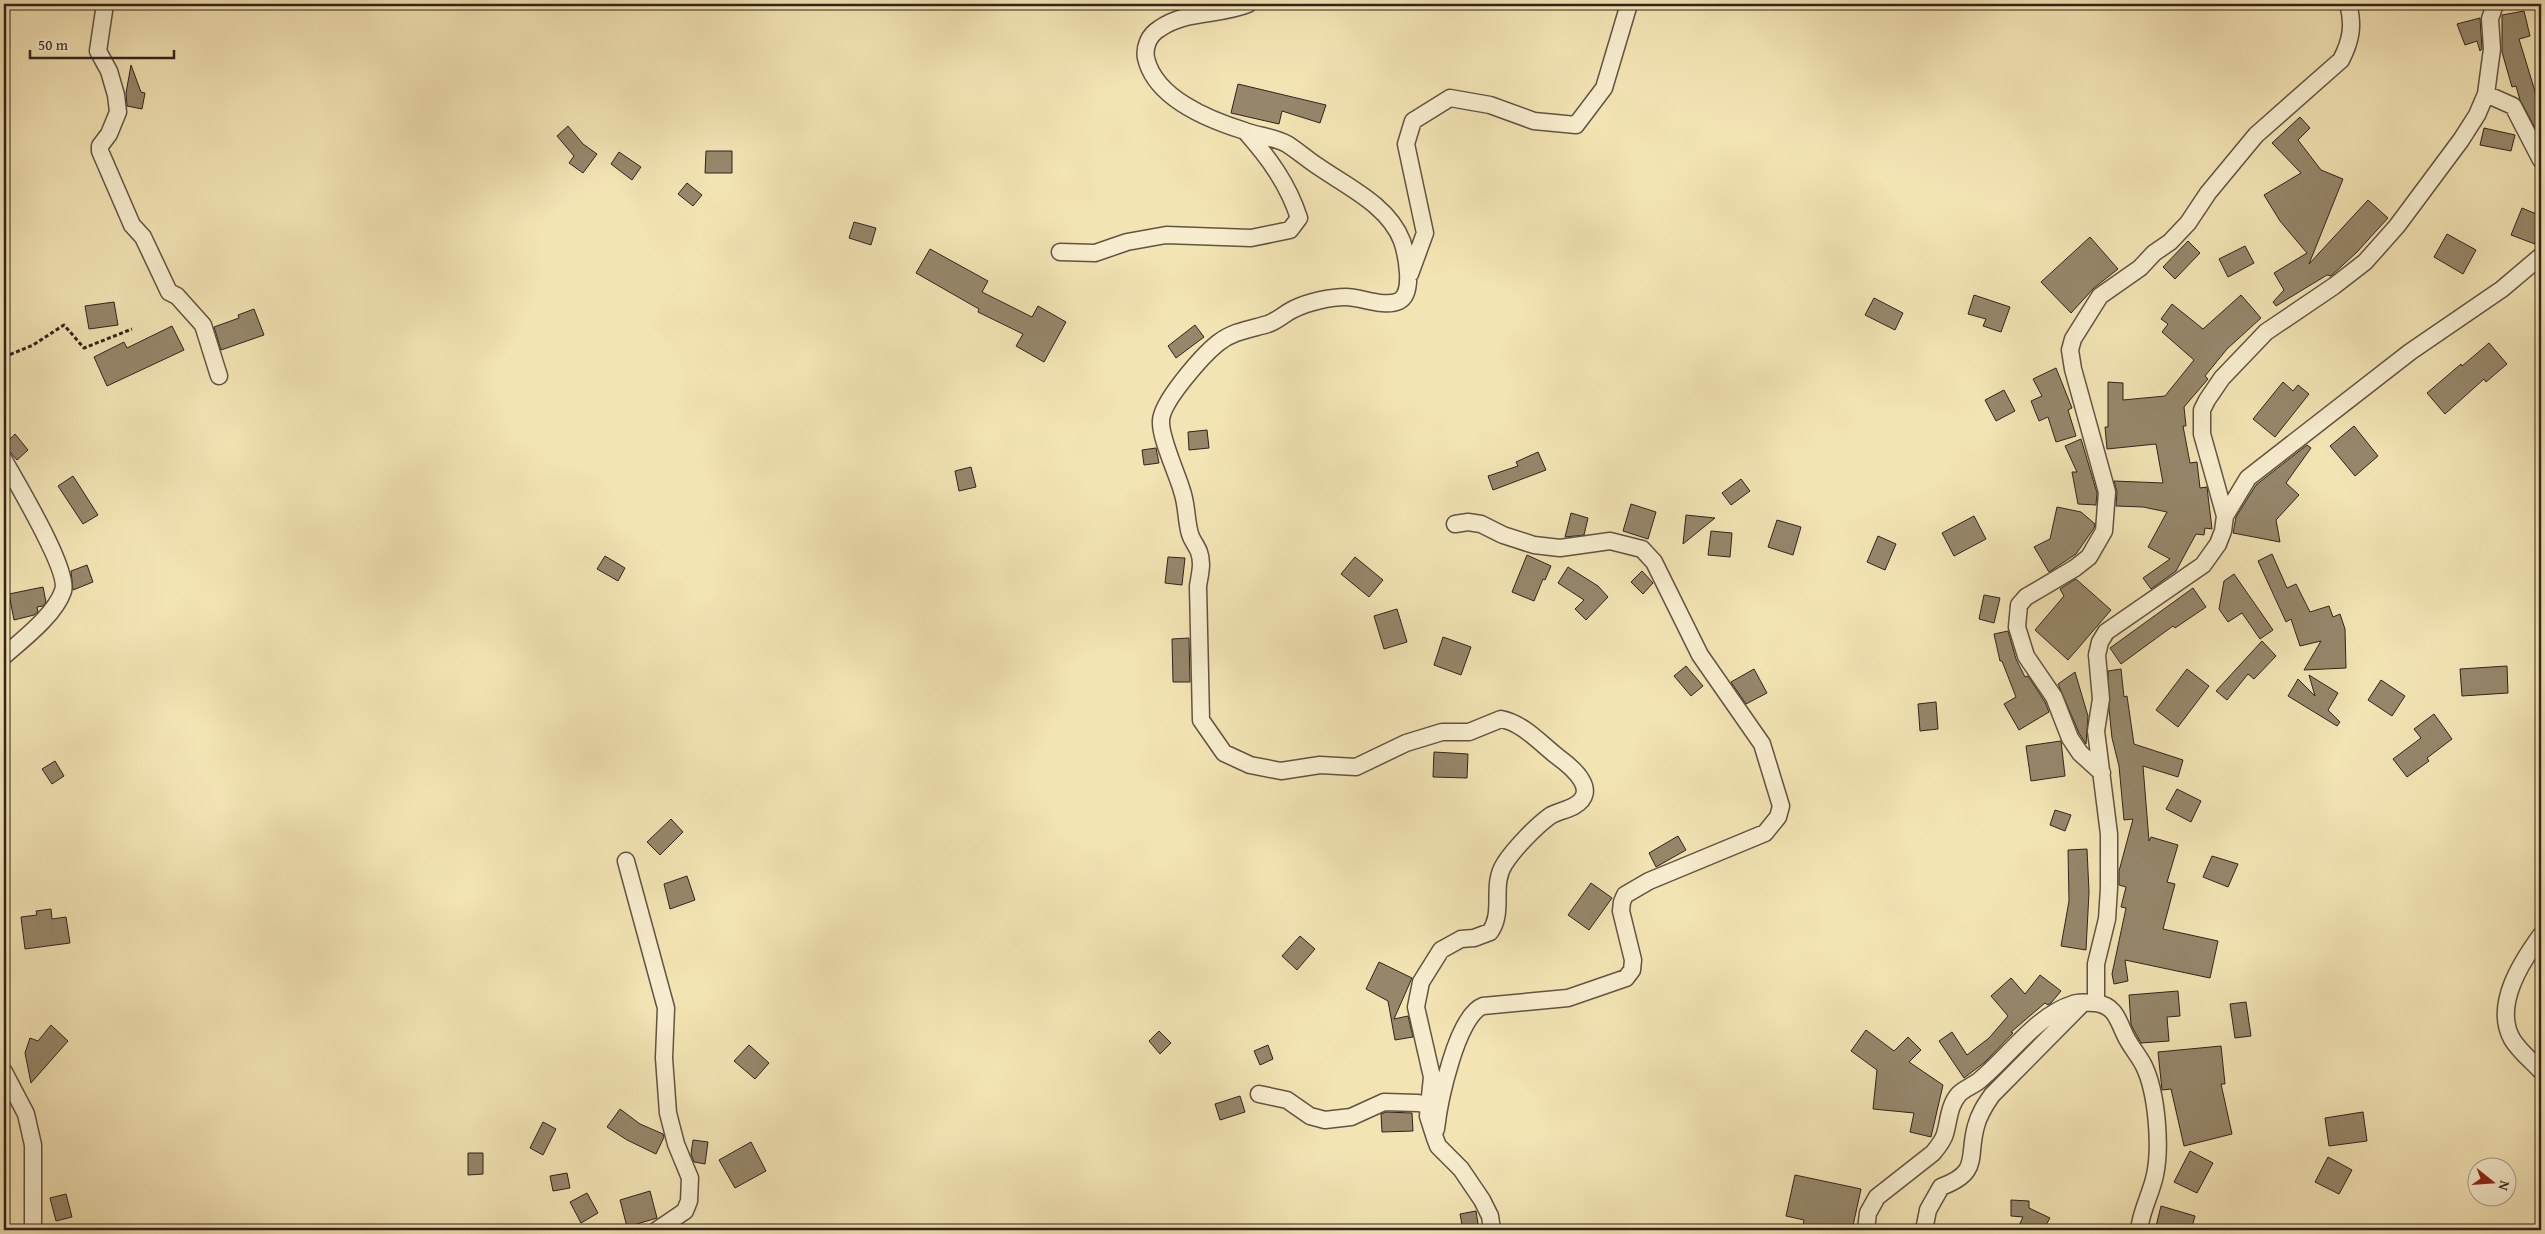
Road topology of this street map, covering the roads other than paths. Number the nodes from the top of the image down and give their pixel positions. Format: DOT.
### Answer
graph roads {
  1 [pos="105,4"];
  2 [pos="1248,4"];
  3 [pos="1629,4"];
  4 [pos="2348,4"];
  5 [pos="2495,4"];
  6 [pos="2486,94"];
  7 [pos="1245,132"];
  8 [pos="2541,160"];
  9 [pos="1060,252"];
  10 [pos="2541,256"];
  11 [pos="1409,276"];
  12 [pos="219,376"];
  13 [pos="4,460"];
  14 [pos="2226,516"];
  15 [pos="1454,524"];
  16 [pos="4,656"];
  17 [pos="2102,773"];
  18 [pos="626,861"];
  19 [pos="2541,935"];
  20 [pos="2089,1003"];
  21 [pos="2541,1071"];
  22 [pos="4,1072"];
  23 [pos="1260,1094"];
  24 [pos="1428,1106"];
  25 [pos="1435,1138"];
  26 [pos="33,1230"];
  27 [pos="657,1230"];
  28 [pos="1492,1230"];
  29 [pos="1866,1230"];
  30 [pos="1924,1230"];
  31 [pos="2139,1230"];
  1 -- 12 [label="street"];
  2 -- 7 [label="street"];
  3 -- 11 [label="street"];
  4 -- 17 [label="street"];
  5 -- 6 [label="street"];
  6 -- 8 [label="street"];
  6 -- 14 [label="street"];
  7 -- 9 [label="street"];
  7 -- 11 [label="street"];
  10 -- 14 [label="street"];
  11 -- 24 [label="street"];
  13 -- 16 [label="street"];
  14 -- 17 [label="street"];
  15 -- 25 [label="street"];
  17 -- 20 [label="street"];
  18 -- 27 [label="street"];
  19 -- 21 [label="street"];
  20 -- 29 [label="street"];
  20 -- 30 [label="street"];
  20 -- 31 [label="street"];
  22 -- 26 [label="street"];
  23 -- 24 [label="street"];
  24 -- 25 [label="street"];
  25 -- 28 [label="street"];
}
